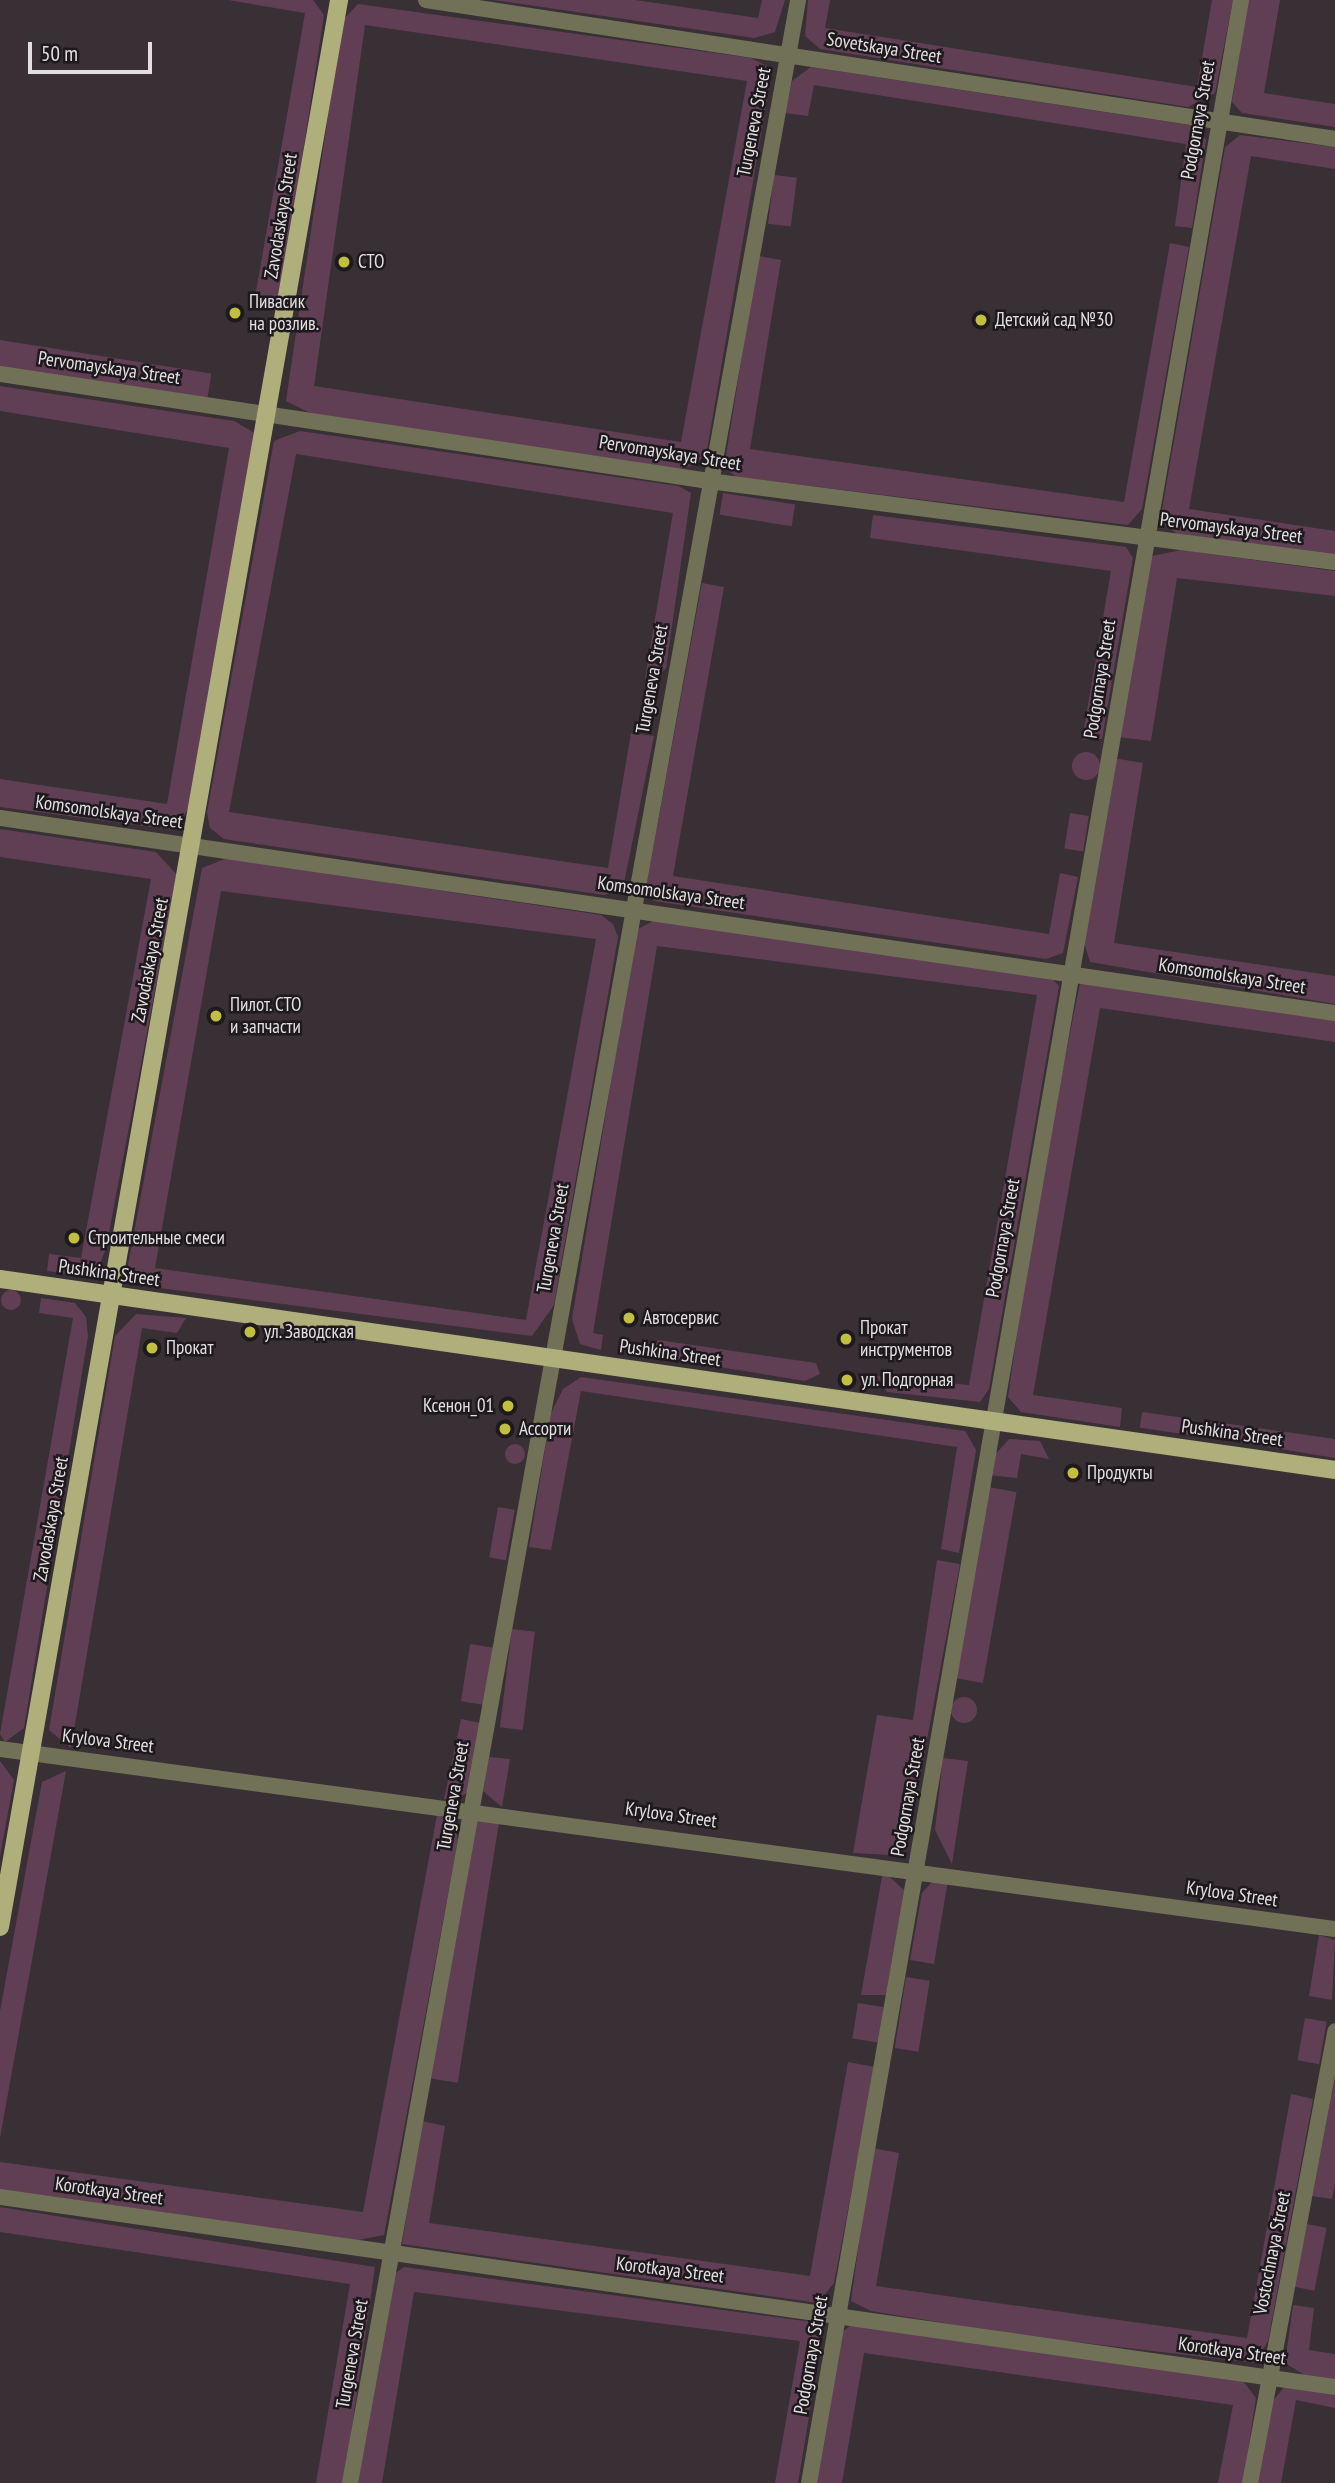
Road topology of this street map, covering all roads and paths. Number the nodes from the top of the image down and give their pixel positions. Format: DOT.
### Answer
graph roads {
  1 [pos="339,0"];
  2 [pos="426,0"];
  3 [pos="798,0"];
  4 [pos="1241,0"];
  5 [pos="788,55"];
  6 [pos="1219,120"];
  7 [pos="1335,139"];
  8 [pos="0,374"];
  9 [pos="270,414"];
  10 [pos="709,481"];
  11 [pos="1144,538"];
  12 [pos="1335,562"];
  13 [pos="0,818"];
  14 [pos="193,845"];
  15 [pos="632,909"];
  16 [pos="1070,972"];
  17 [pos="1335,1013"];
  18 [pos="0,1279"];
  19 [pos="110,1295"];
  20 [pos="553,1359"];
  21 [pos="993,1420"];
  22 [pos="1335,1470"];
  23 [pos="0,1749"];
  24 [pos="32,1753"];
  25 [pos="472,1808"];
  26 [pos="916,1871"];
  27 [pos="0,1927"];
  28 [pos="1335,1929"];
  29 [pos="1335,2031"];
  30 [pos="0,2197"];
  31 [pos="391,2254"];
  32 [pos="840,2313"];
  33 [pos="1270,2379"];
  34 [pos="1335,2387"];
  35 [pos="350,2483"];
  36 [pos="809,2483"];
  37 [pos="1250,2483"];
  1 -- 9 [label="main road, Zavodaskaya Street"];
  2 -- 5 [label="street, Sovetskaya Street"];
  3 -- 5 [label="street, Turgeneva Street"];
  4 -- 6 [label="street, Podgornaya Street"];
  5 -- 6 [label="street, Sovetskaya Street"];
  5 -- 10 [label="street, Turgeneva Street"];
  6 -- 7 [label="street, Sovetskaya Street"];
  6 -- 11 [label="street, Podgornaya Street"];
  8 -- 9 [label="street, Pervomayskaya Street"];
  9 -- 10 [label="street, Pervomayskaya Street"];
  9 -- 14 [label="main road, Zavodaskaya Street"];
  10 -- 11 [label="street, Pervomayskaya Street"];
  10 -- 15 [label="street, Turgeneva Street"];
  11 -- 12 [label="street, Pervomayskaya Street"];
  11 -- 16 [label="street, Podgornaya Street"];
  13 -- 14 [label="street, Komsomolskaya Street"];
  14 -- 15 [label="street, Komsomolskaya Street"];
  14 -- 19 [label="main road, Zavodaskaya Street"];
  15 -- 16 [label="street, Komsomolskaya Street"];
  15 -- 20 [label="street, Turgeneva Street"];
  16 -- 17 [label="street, Komsomolskaya Street"];
  16 -- 21 [label="street, Podgornaya Street"];
  18 -- 19 [label="main road, Pushkina Street"];
  19 -- 20 [label="main road, Pushkina Street"];
  19 -- 24 [label="main road, Zavodaskaya Street"];
  20 -- 21 [label="main road, Pushkina Street"];
  20 -- 25 [label="street, Turgeneva Street"];
  21 -- 22 [label="main road, Pushkina Street"];
  21 -- 26 [label="street, Podgornaya Street"];
  23 -- 24 [label="street, Krylova Street"];
  24 -- 25 [label="street, Krylova Street"];
  24 -- 27 [label="main road, Zavodaskaya Street"];
  25 -- 26 [label="street, Krylova Street"];
  25 -- 31 [label="street, Turgeneva Street"];
  26 -- 28 [label="street, Krylova Street"];
  26 -- 32 [label="street, Podgornaya Street"];
  29 -- 33 [label="street, Vostochnaya Street"];
  30 -- 31 [label="street, Korotkaya Street"];
  31 -- 32 [label="street, Korotkaya Street"];
  31 -- 35 [label="street, Turgeneva Street"];
  32 -- 33 [label="street, Korotkaya Street"];
  32 -- 36 [label="street, Podgornaya Street"];
  33 -- 34 [label="street, Korotkaya Street"];
  33 -- 37 [label="street, Vostochnaya Street"];
}
